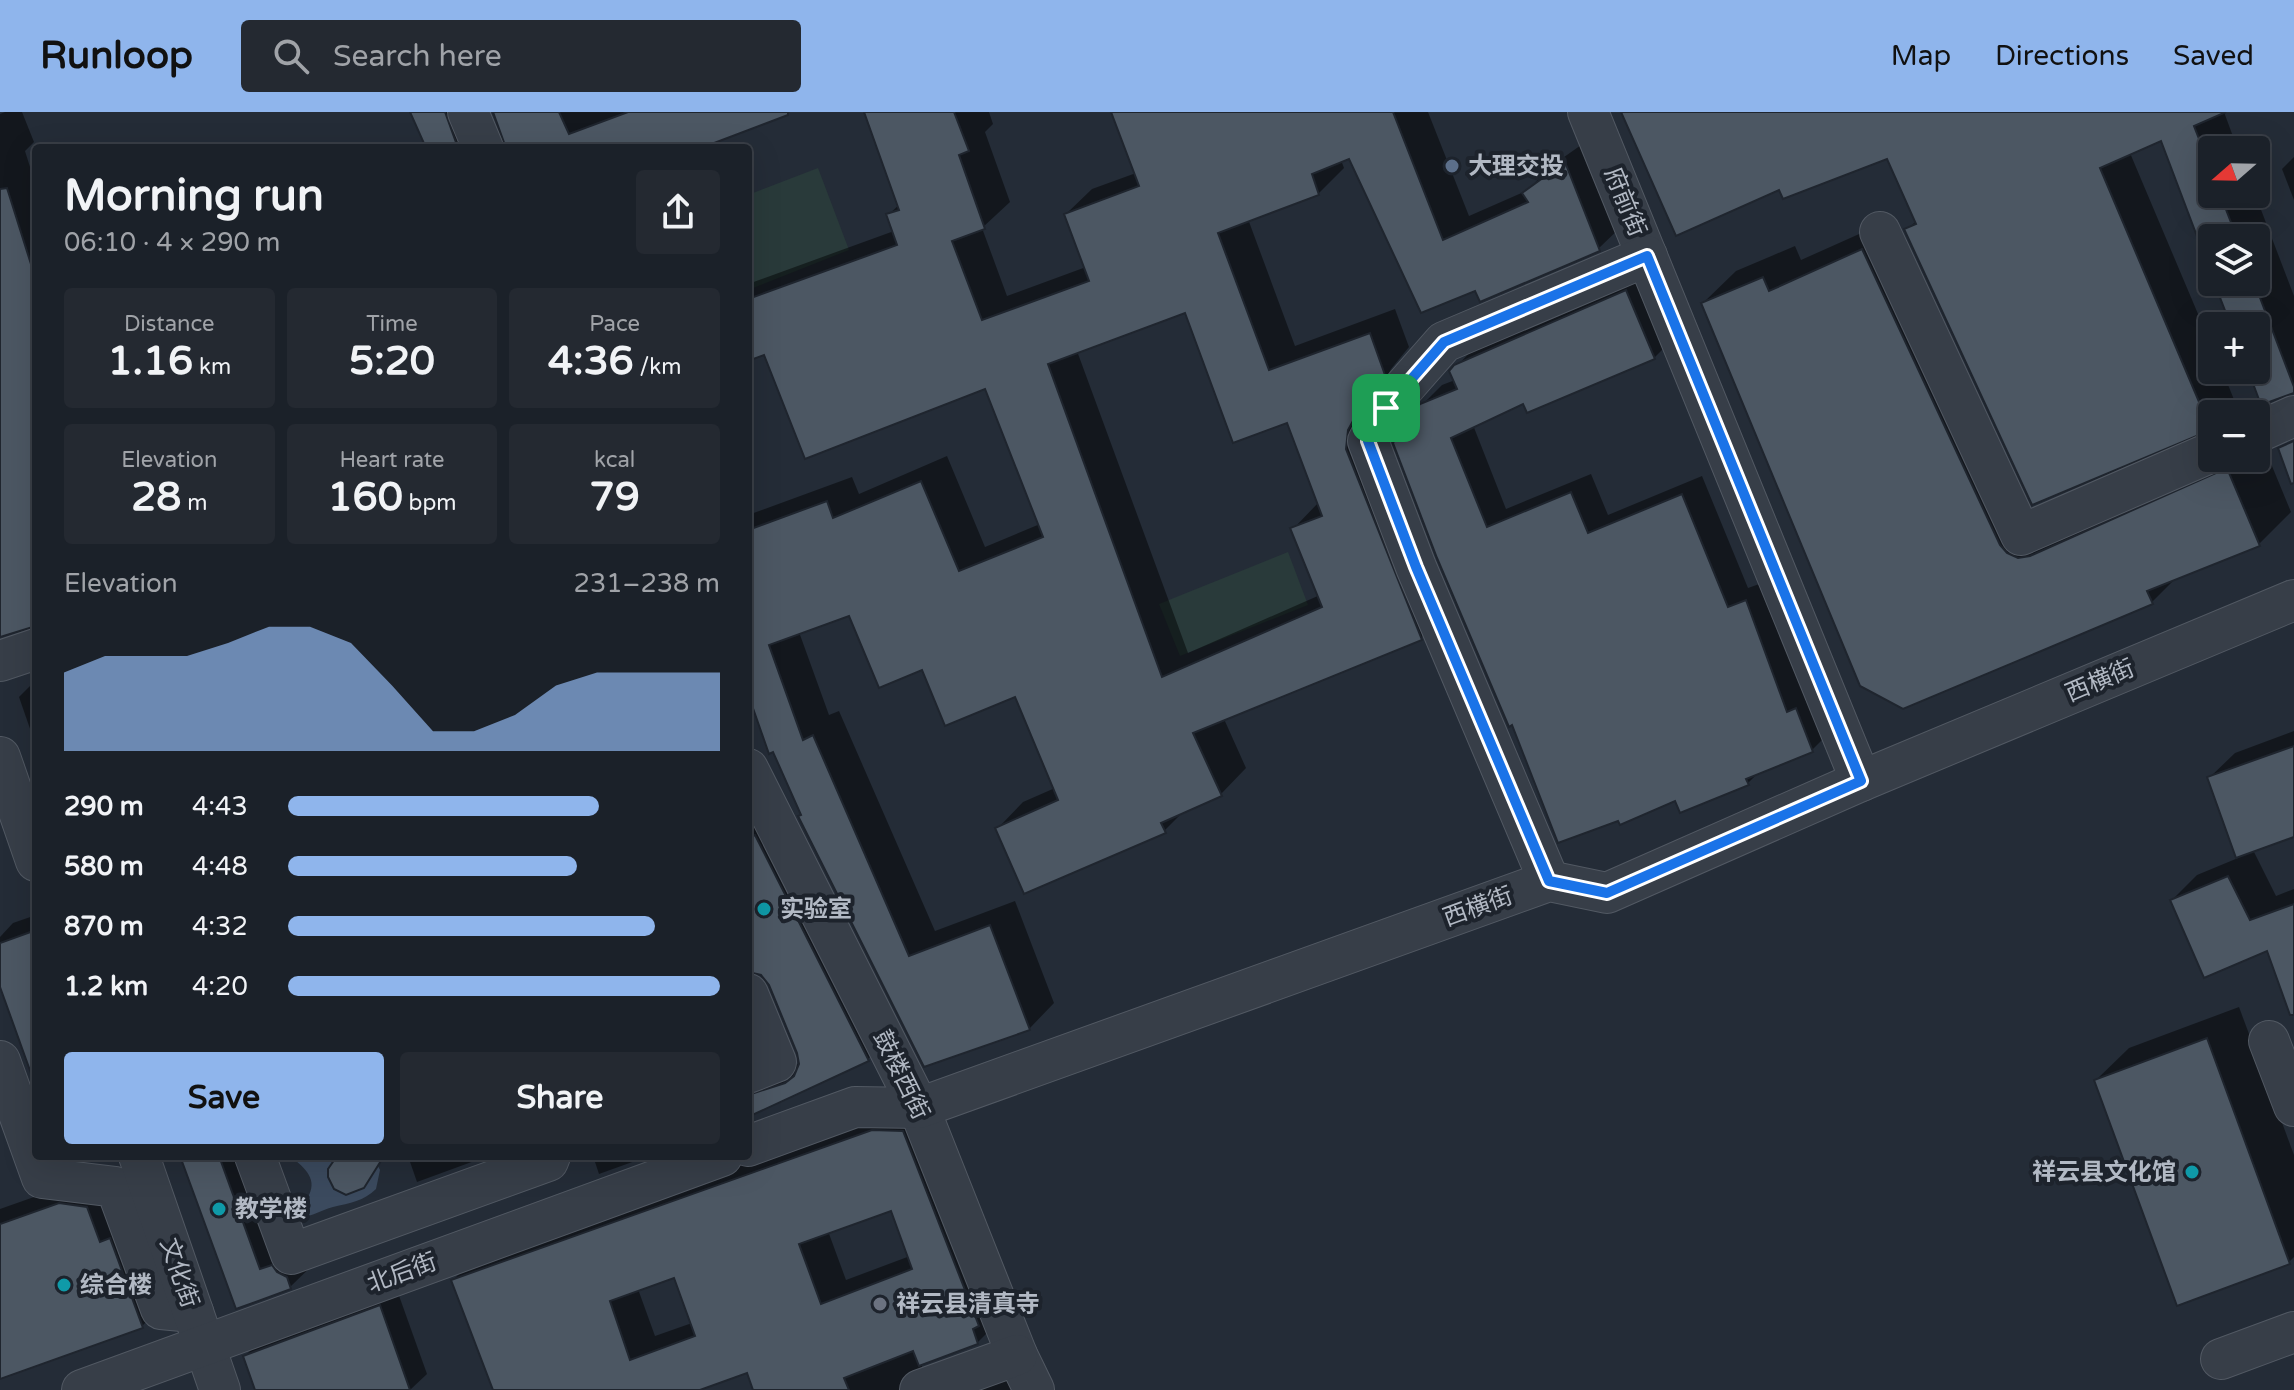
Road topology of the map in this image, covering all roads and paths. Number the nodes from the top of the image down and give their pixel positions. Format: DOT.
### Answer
graph roads {
  1 [pos="468,112"];
  2 [pos="1588,112"];
  3 [pos="481,144"];
  4 [pos="1880,232"];
  5 [pos="1647,256"];
  6 [pos="2294,416"];
  7 [pos="2270,427"];
  8 [pos="2198,458"];
  9 [pos="2294,600"];
  10 [pos="32,650"];
  11 [pos="0,661"];
  12 [pos="0,757"];
  13 [pos="752,777"];
  14 [pos="1861,781"];
  15 [pos="32,849"];
  16 [pos="1549,881"];
  17 [pos="752,1004"];
  18 [pos="2269,1041"];
  19 [pos="0,1061"];
  20 [pos="752,1071"];
  21 [pos="8,1106"];
  22 [pos="2294,1106"];
  23 [pos="919,1108"];
  24 [pos="752,1145"];
  25 [pos="32,1157"];
  26 [pos="34,1160"];
  27 [pos="140,1160"];
  28 [pos="256,1160"];
  29 [pos="548,1160"];
  30 [pos="710,1160"];
  31 [pos="199,1329"];
  32 [pos="2294,1332"];
  33 [pos="1017,1355"];
  34 [pos="2221,1359"];
  35 [pos="82,1390"];
  36 [pos="220,1390"];
  37 [pos="920,1390"];
  38 [pos="1034,1390"];
  1 -- 3 [label="street"];
  2 -- 5 [label="street, 府前街"];
  4 -- 8 [label="street"];
  5 -- 14 [label="street, 府前街"];
  5 -- 16 [label="street"];
  6 -- 7 [label="street"];
  9 -- 14 [label="street, 西横街"];
  10 -- 11 [label="street"];
  12 -- 15 [label="street"];
  13 -- 23 [label="street, 鼓楼西街"];
  14 -- 16 [label="street, 西横街"];
  16 -- 23 [label="street, 西横街"];
  17 -- 20 [label="street"];
  18 -- 22 [label="street"];
  19 -- 21 [label="street"];
  21 -- 25 [label="street"];
  23 -- 24 [label="street"];
  23 -- 33 [label="street, 鼓楼西街"];
  26 -- 31 [label="street"];
  27 -- 31 [label="street, 文化街"];
  28 -- 29 [label="street"];
  30 -- 31 [label="street, 北后街"];
  31 -- 35 [label="street, 北后街"];
  31 -- 36 [label="street, 文化街"];
  32 -- 34 [label="street"];
  33 -- 37 [label="street"];
  33 -- 38 [label="street, 鼓楼西街"];
}
